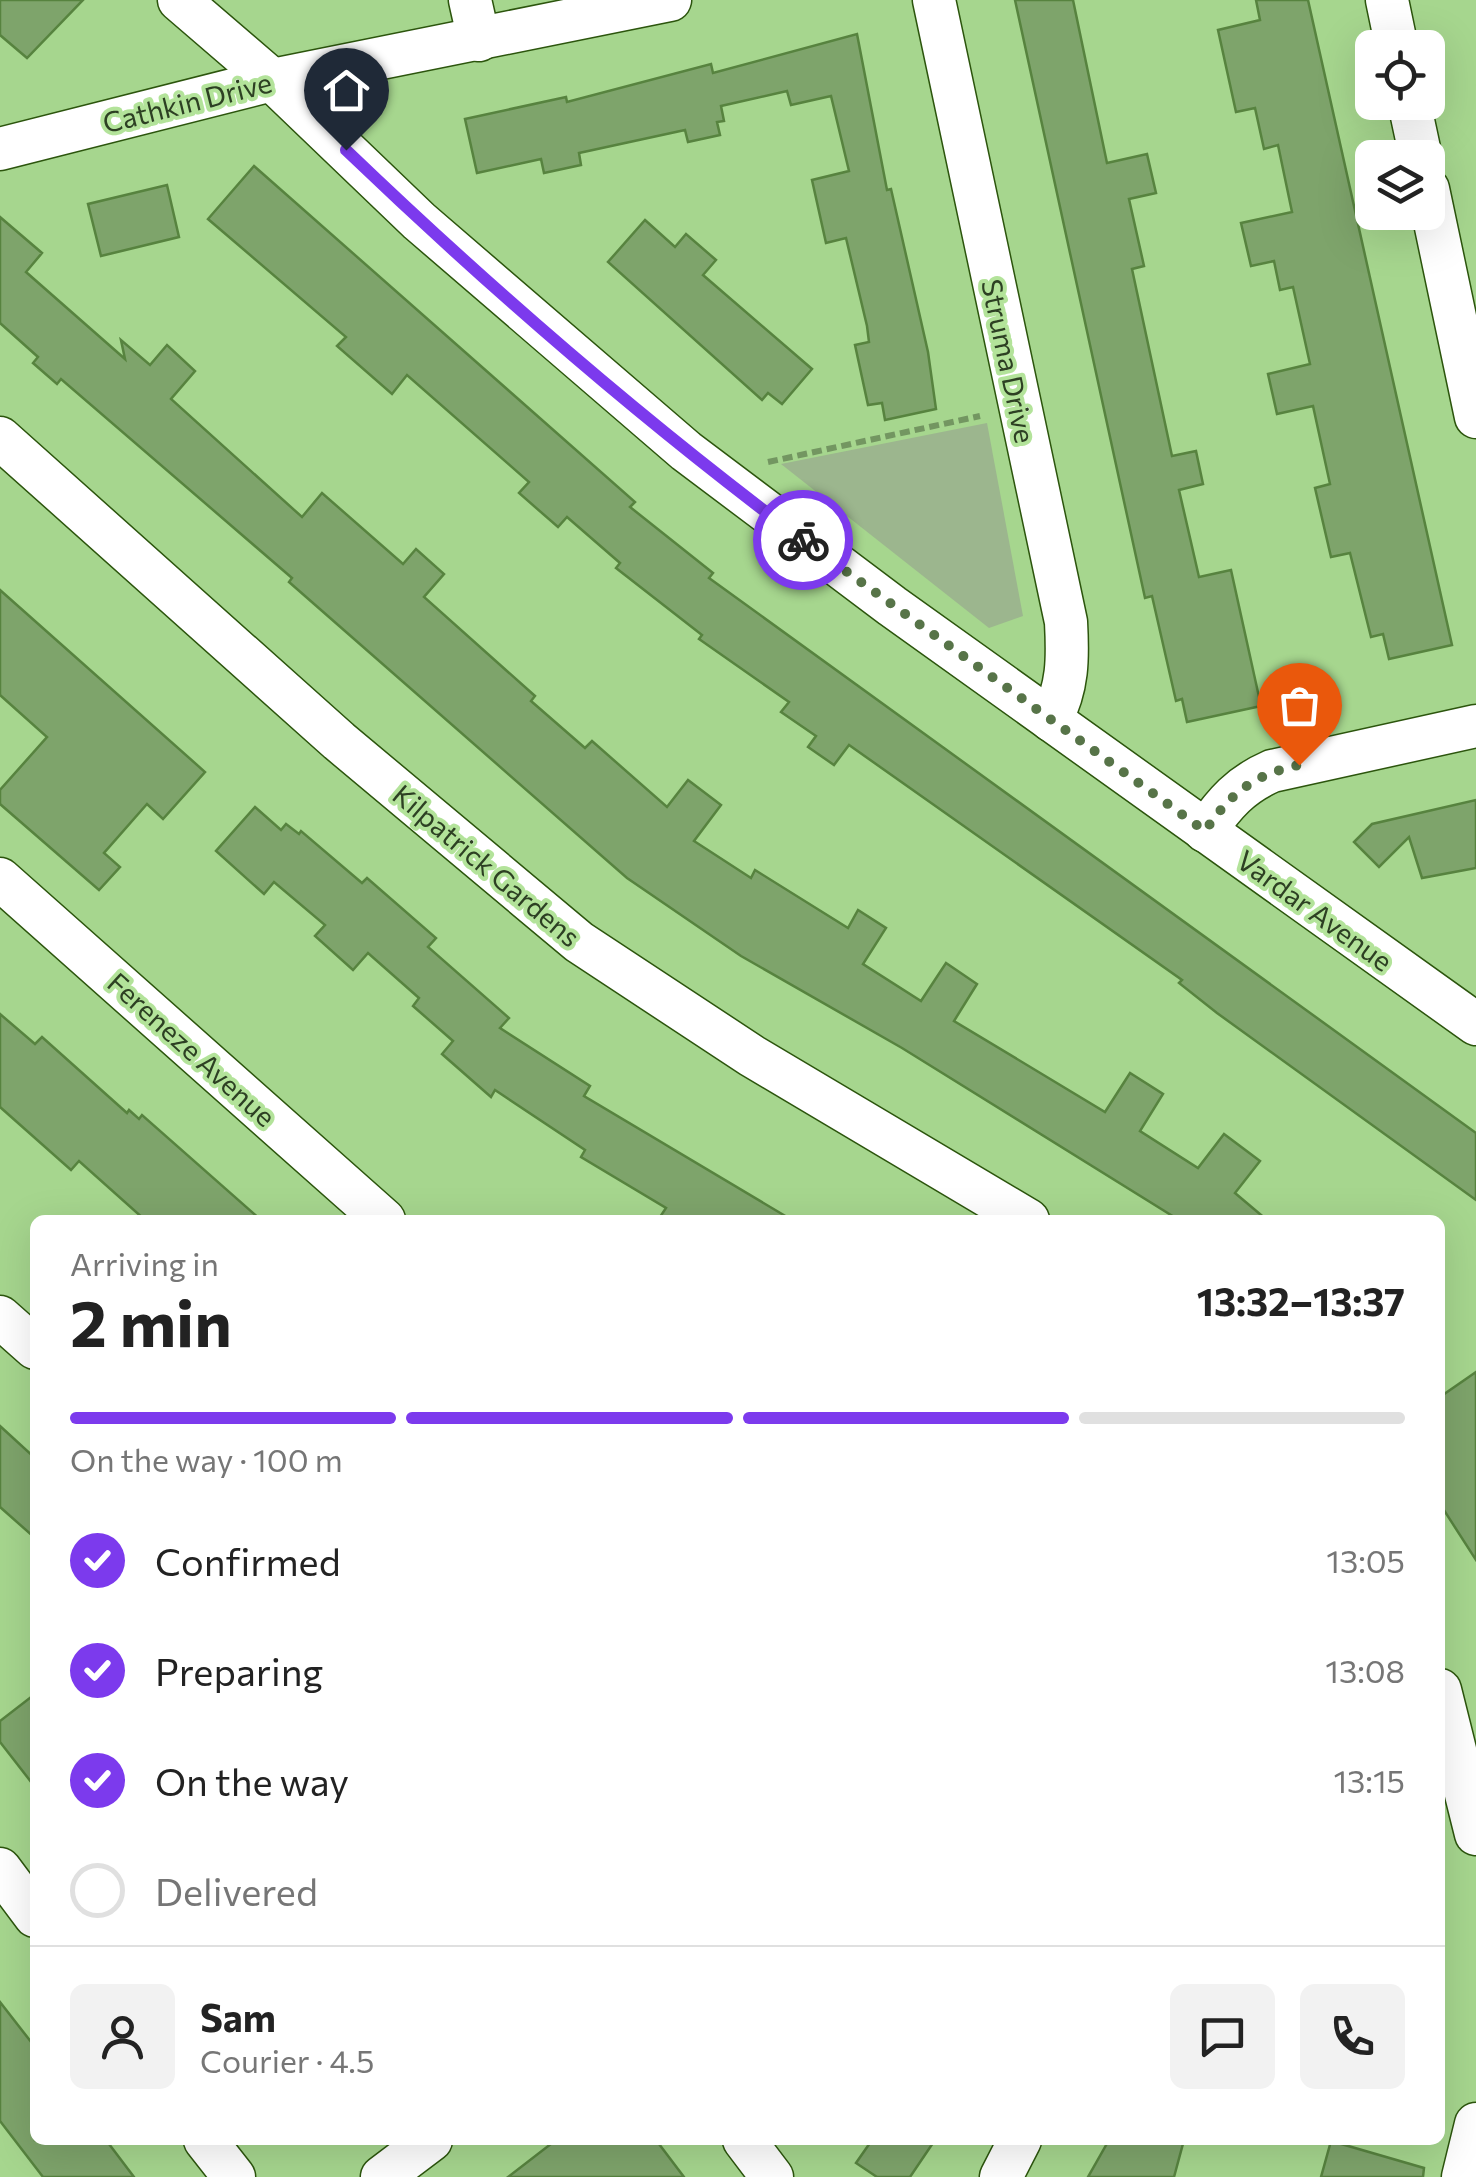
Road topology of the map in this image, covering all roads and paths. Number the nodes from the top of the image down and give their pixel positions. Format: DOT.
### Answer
graph roads {
  1 [pos="178,0"];
  2 [pos="670,0"];
  3 [pos="934,0"];
  4 [pos="1387,0"];
  5 [pos="475,20"];
  6 [pos="1393,30"];
  7 [pos="272,80"];
  8 [pos="0,149"];
  9 [pos="1437,230"];
  10 [pos="1018,408"];
  11 [pos="1476,416"];
  12 [pos="0,438"];
  13 [pos="718,476"];
  14 [pos="1052,720"];
  15 [pos="1476,726"];
  16 [pos="1205,831"];
  17 [pos="0,879"];
  18 [pos="1476,1024"];
  19 [pos="378,1215"];
  20 [pos="1020,1215"];
  21 [pos="0,1317"];
  22 [pos="30,1344"];
  23 [pos="1445,1715"];
  24 [pos="1466,1820"];
  25 [pos="0,1868"];
  26 [pos="30,1909"];
  27 [pos="1476,2124"];
  28 [pos="209,2145"];
  29 [pos="425,2145"];
  30 [pos="748,2145"];
  31 [pos="1017,2145"];
  32 [pos="234,2177"];
  33 [pos="382,2177"];
  34 [pos="772,2177"];
  35 [pos="1001,2177"];
  36 [pos="1464,2177"];
  1 -- 7 [label="street, Vardar Avenue"];
  2 -- 5 [label="street, Cathkin Drive"];
  3 -- 10 [label="street, Struma Drive"];
  4 -- 6 [label="street"];
  5 -- 7 [label="street, Cathkin Drive"];
  7 -- 8 [label="street, Cathkin Drive"];
  7 -- 13 [label="street, Vardar Avenue"];
  9 -- 11 [label="street"];
  10 -- 13 [label="path"];
  10 -- 14 [label="street, Struma Drive"];
  12 -- 20 [label="street, Kilpatrick Gardens"];
  13 -- 14 [label="street, Vardar Avenue"];
  14 -- 16 [label="street, Vardar Avenue"];
  15 -- 16 [label="street"];
  16 -- 18 [label="street, Vardar Avenue"];
  17 -- 19 [label="street, Fereneze Avenue"];
  21 -- 22 [label="street"];
  23 -- 24 [label="street"];
  25 -- 26 [label="street"];
  27 -- 36 [label="street"];
  28 -- 32 [label="street"];
  29 -- 33 [label="street"];
  30 -- 34 [label="street"];
  31 -- 35 [label="street"];
}
